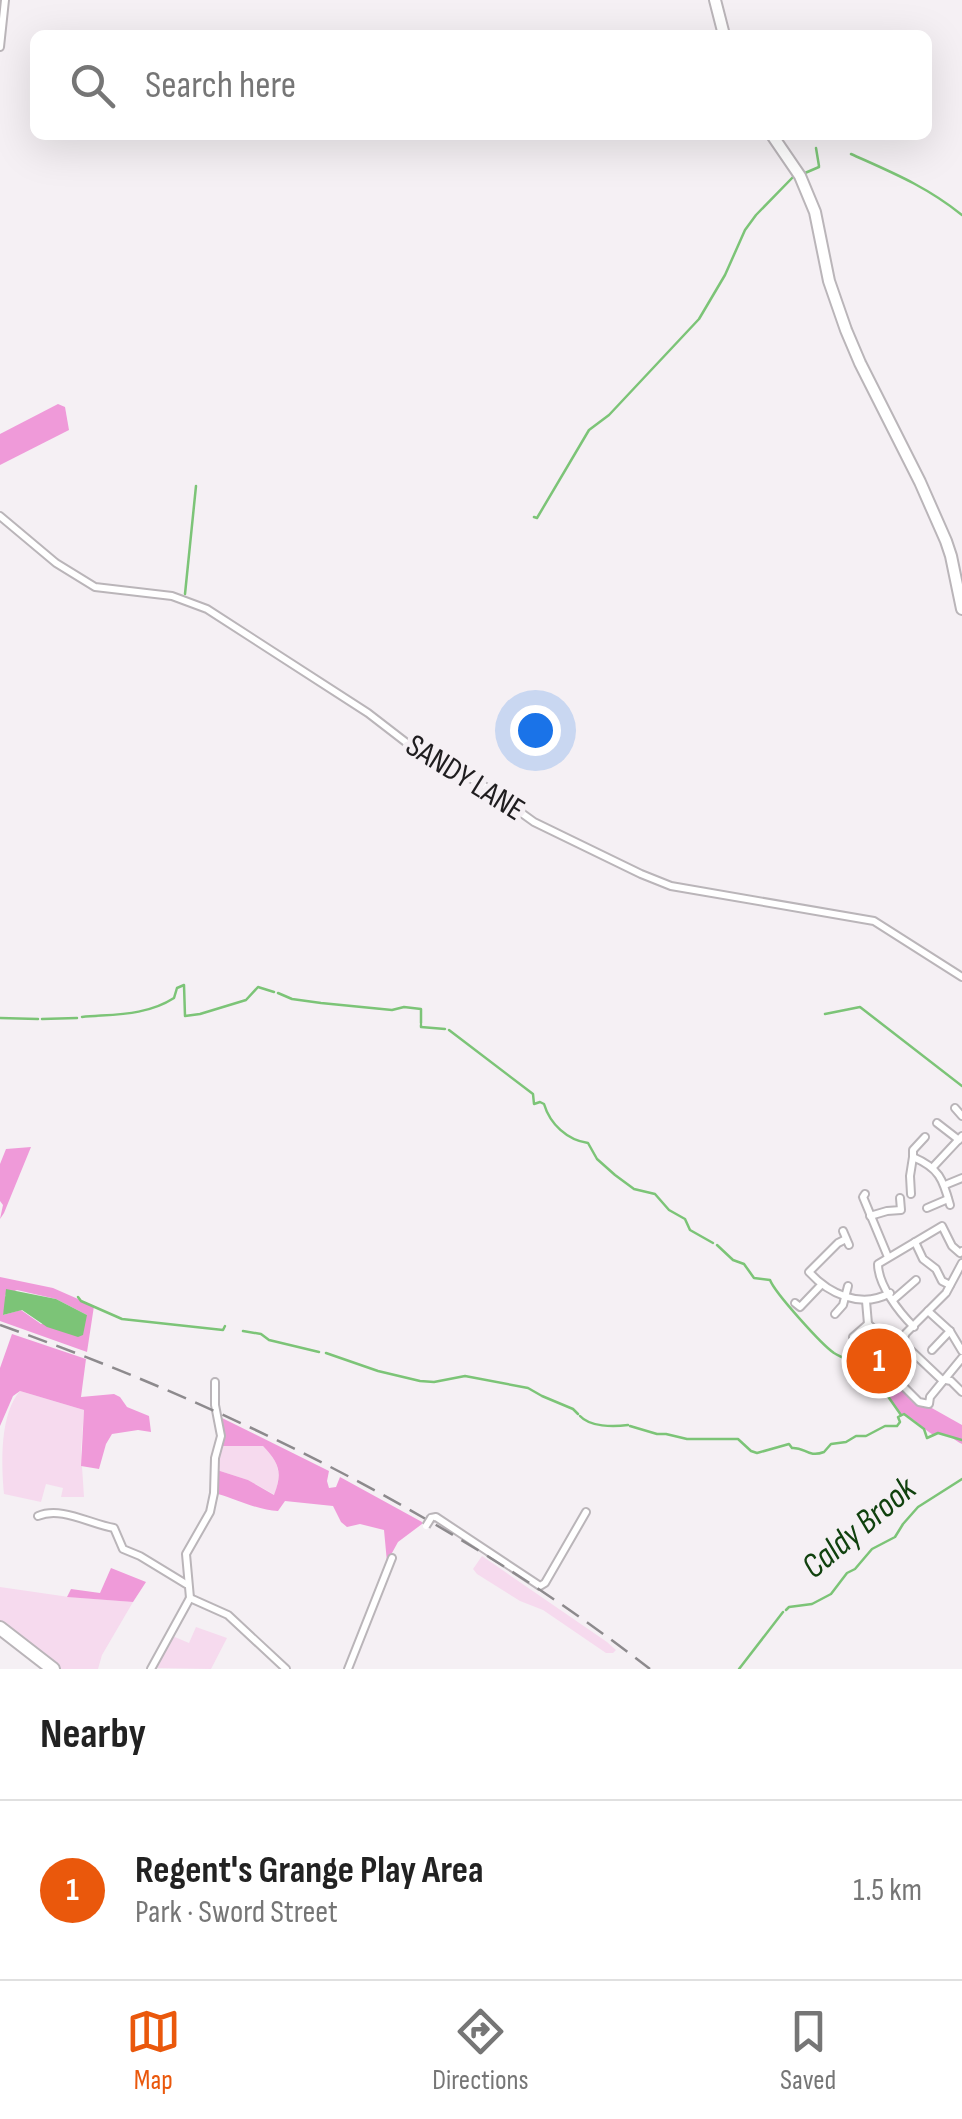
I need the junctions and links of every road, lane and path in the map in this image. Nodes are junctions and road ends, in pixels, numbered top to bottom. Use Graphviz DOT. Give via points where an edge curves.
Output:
graph roads {
  1 [pos="5,0"];
  2 [pos="715,0"];
  3 [pos="723,30"];
  4 [pos="0,46"];
  5 [pos="775,140"];
  6 [pos="0,516"];
  7 [pos="962,609"];
  8 [pos="962,977"];
  9 [pos="937,1123"];
  10 [pos="925,1137"];
  11 [pos="961,1138"];
  12 [pos="913,1157"];
  13 [pos="932,1167"];
  14 [pos="962,1178"];
  15 [pos="945,1185"];
  16 [pos="911,1194"];
  17 [pos="863,1197"];
  18 [pos="900,1198"];
  19 [pos="930,1208"];
  20 [pos="870,1216"];
  21 [pos="846,1239"];
  22 [pos="915,1242"];
  23 [pos="888,1256"];
  24 [pos="960,1256"];
  25 [pos="912,1281"];
  26 [pos="955,1281"];
  27 [pos="821,1285"];
  28 [pos="848,1286"];
  29 [pos="845,1296"];
  30 [pos="891,1296"];
  31 [pos="866,1301"];
  32 [pos="799,1307"];
  33 [pos="838,1309"];
  34 [pos="928,1311"];
  35 [pos="868,1324"];
  36 [pos="914,1326"];
  37 [pos="956,1334"];
  38 [pos="854,1335"];
  39 [pos="932,1350"];
  40 [pos="962,1354"];
  41 [pos="867,1364"];
  42 [pos="895,1378"];
  43 [pos="946,1380"];
  44 [pos="215,1382"];
  45 [pos="962,1392"];
  46 [pos="586,1512"];
  47 [pos="38,1516"];
  48 [pos="428,1522"];
  49 [pos="392,1558"];
  50 [pos="187,1585"];
  51 [pos="190,1598"];
  52 [pos="0,1628"];
  53 [pos="53,1669"];
  54 [pos="151,1669"];
  55 [pos="286,1669"];
  56 [pos="348,1669"];
  1 -- 4 [label="street"];
  2 -- 3 [label="main road"];
  5 -- 7 [label="main road" via="806,189 846,330 952,556"];
  6 -- 8 [label="street, SANDY LANE" via="95,586 172,596 206,609 426,758 480,783 534,822 641,874 671,886 874,922"];
  9 -- 11 [label="street"];
  10 -- 12 [label="street"];
  11 -- 13 [label="street"];
  12 -- 13 [label="street"];
  12 -- 16 [label="street"];
  13 -- 15 [label="street"];
  14 -- 15 [label="street"];
  15 -- 19 [label="street" via="949,1202"];
  17 -- 20 [label="street"];
  18 -- 20 [label="street" via="901,1212"];
  20 -- 23 [label="street"];
  21 -- 27 [label="street" via="807,1271"];
  22 -- 23 [label="street"];
  22 -- 24 [label="street" via="944,1224"];
  22 -- 26 [label="street" via="942,1281"];
  23 -- 30 [label="street" via="877,1268"];
  24 -- 26 [label="street"];
  25 -- 30 [label="street"];
  26 -- 34 [label="street"];
  27 -- 29 [label="street"];
  27 -- 32 [label="street"];
  28 -- 29 [label="street"];
  29 -- 31 [label="street"];
  29 -- 33 [label="street"];
  30 -- 31 [label="street"];
  30 -- 36 [label="street"];
  31 -- 35 [label="street"];
  34 -- 36 [label="street"];
  34 -- 37 [label="street"];
  35 -- 38 [label="street"];
  35 -- 41 [label="street" via="887,1344"];
  36 -- 43 [label="street" via="905,1345"];
  37 -- 39 [label="street"];
  37 -- 40 [label="street"];
  40 -- 43 [label="street"];
  42 -- 43 [label="street" via="918,1402 929,1404"];
  43 -- 45 [label="street"];
  44 -- 50 [label="street" via="221,1436 214,1493 186,1554"];
  46 -- 48 [label="street" via="540,1586 436,1517"];
  47 -- 50 [label="street" via="52,1511 114,1528 123,1549"];
  49 -- 56 [label="street"];
  50 -- 51 [label="street"];
  51 -- 54 [label="street"];
  51 -- 55 [label="street" via="228,1615"];
  52 -- 53 [label="highway"];
}
